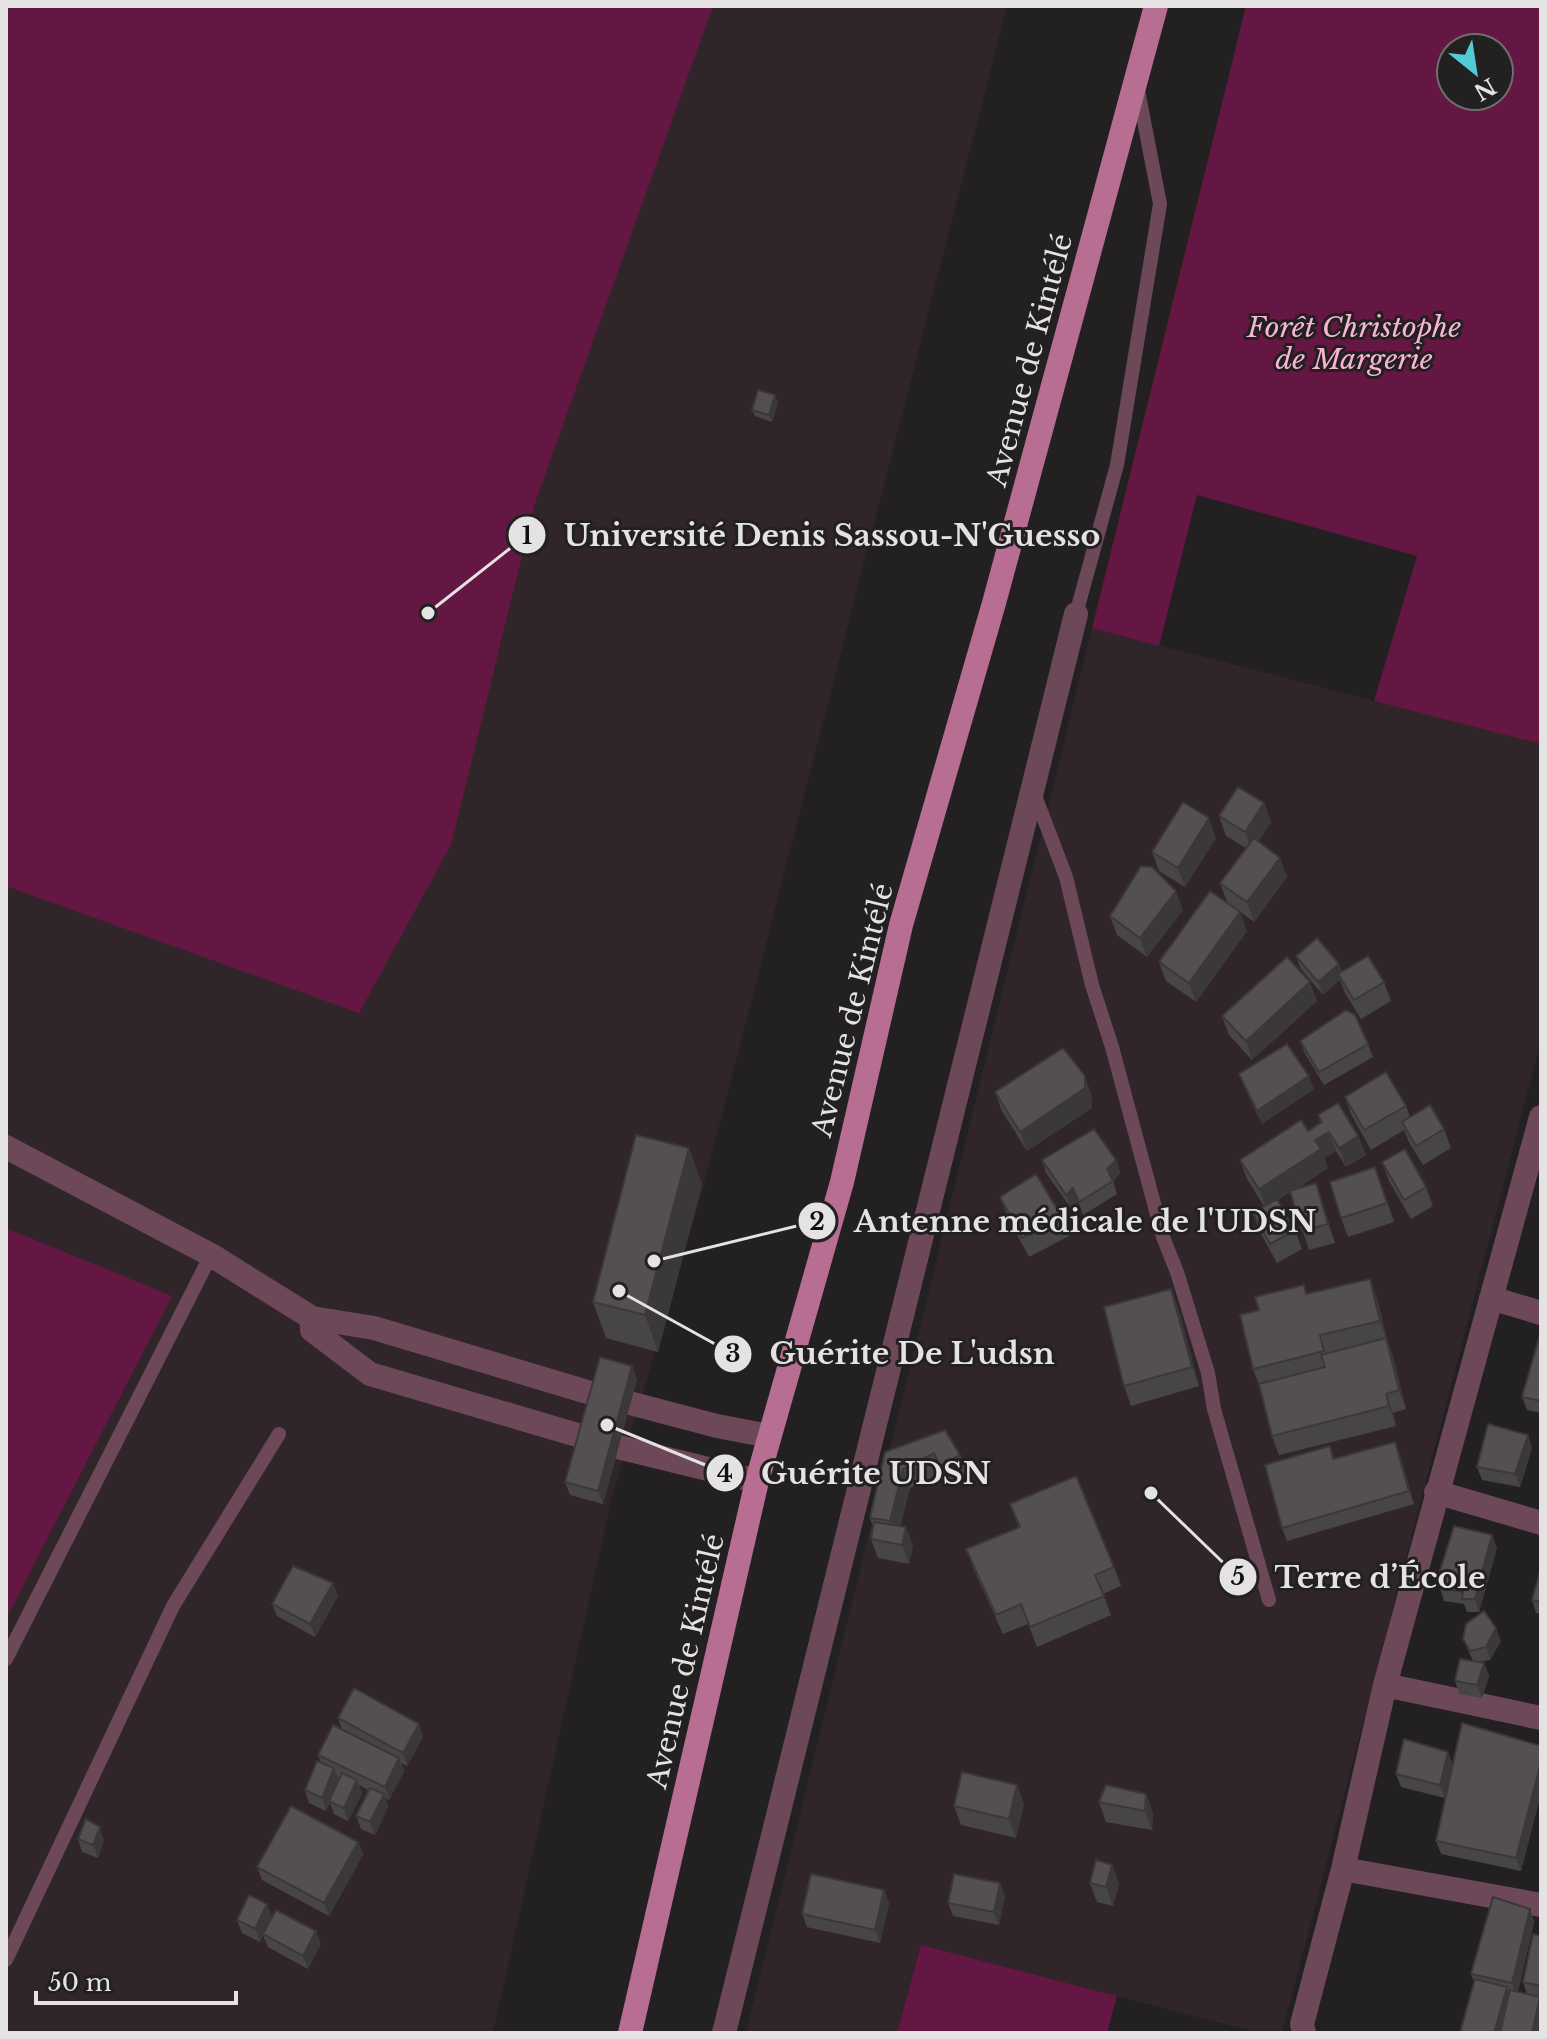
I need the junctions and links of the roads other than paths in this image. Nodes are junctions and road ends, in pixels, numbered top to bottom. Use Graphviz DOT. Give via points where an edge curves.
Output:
graph roads {
  1 [pos="1156,6"];
  2 [pos="1136,79"];
  3 [pos="1076,614"];
  4 [pos="1032,789"];
  5 [pos="1540,1123"];
  6 [pos="6,1147"];
  7 [pos="211,1255"];
  8 [pos="1491,1298"];
  9 [pos="1541,1313"];
  10 [pos="312,1318"];
  11 [pos="780,1398"];
  12 [pos="727,1428"];
  13 [pos="279,1434"];
  14 [pos="769,1436"];
  15 [pos="718,1471"];
  16 [pos="757,1481"];
  17 [pos="1436,1492"];
  18 [pos="749,1520"];
  19 [pos="1541,1523"];
  20 [pos="1269,1600"];
  21 [pos="6,1659"];
  22 [pos="1385,1685"];
  23 [pos="1541,1718"];
  24 [pos="1343,1869"];
  25 [pos="1541,1905"];
  26 [pos="6,1960"];
  27 [pos="630,2033"];
  28 [pos="724,2033"];
  29 [pos="1304,2033"];
  1 -- 2 [label="main road, Avenue de Kintélé"];
  2 -- 3 [label="lane" via="1160,204 1117,465"];
  2 -- 11 [label="main road, Avenue de Kintélé" via="901,925 842,1182"];
  3 -- 4 [label="street"];
  4 -- 20 [label="lane" via="1066,877 1092,985 1163,1237 1208,1373"];
  4 -- 28 [label="street"];
  5 -- 8 [label="street"];
  6 -- 7 [label="street"];
  7 -- 10 [label="street"];
  7 -- 21 [label="lane"];
  8 -- 9 [label="street"];
  8 -- 17 [label="street"];
  10 -- 12 [label="street" via="374,1328"];
  10 -- 15 [label="street" via="312,1330 370,1374"];
  11 -- 12 [label="street"];
  11 -- 14 [label="main road, Avenue de Kintélé"];
  12 -- 14 [label="street"];
  13 -- 26 [label="lane" via="173,1606"];
  14 -- 16 [label="main road, Avenue de Kintélé"];
  15 -- 16 [label="street"];
  15 -- 18 [label="street" via="736,1491"];
  16 -- 18 [label="main road, Avenue de Kintélé"];
  17 -- 19 [label="street"];
  17 -- 22 [label="street"];
  18 -- 27 [label="main road, Avenue de Kintélé"];
  22 -- 23 [label="street"];
  22 -- 24 [label="street"];
  24 -- 25 [label="street"];
  24 -- 29 [label="street" via="1302,2024"];
}
